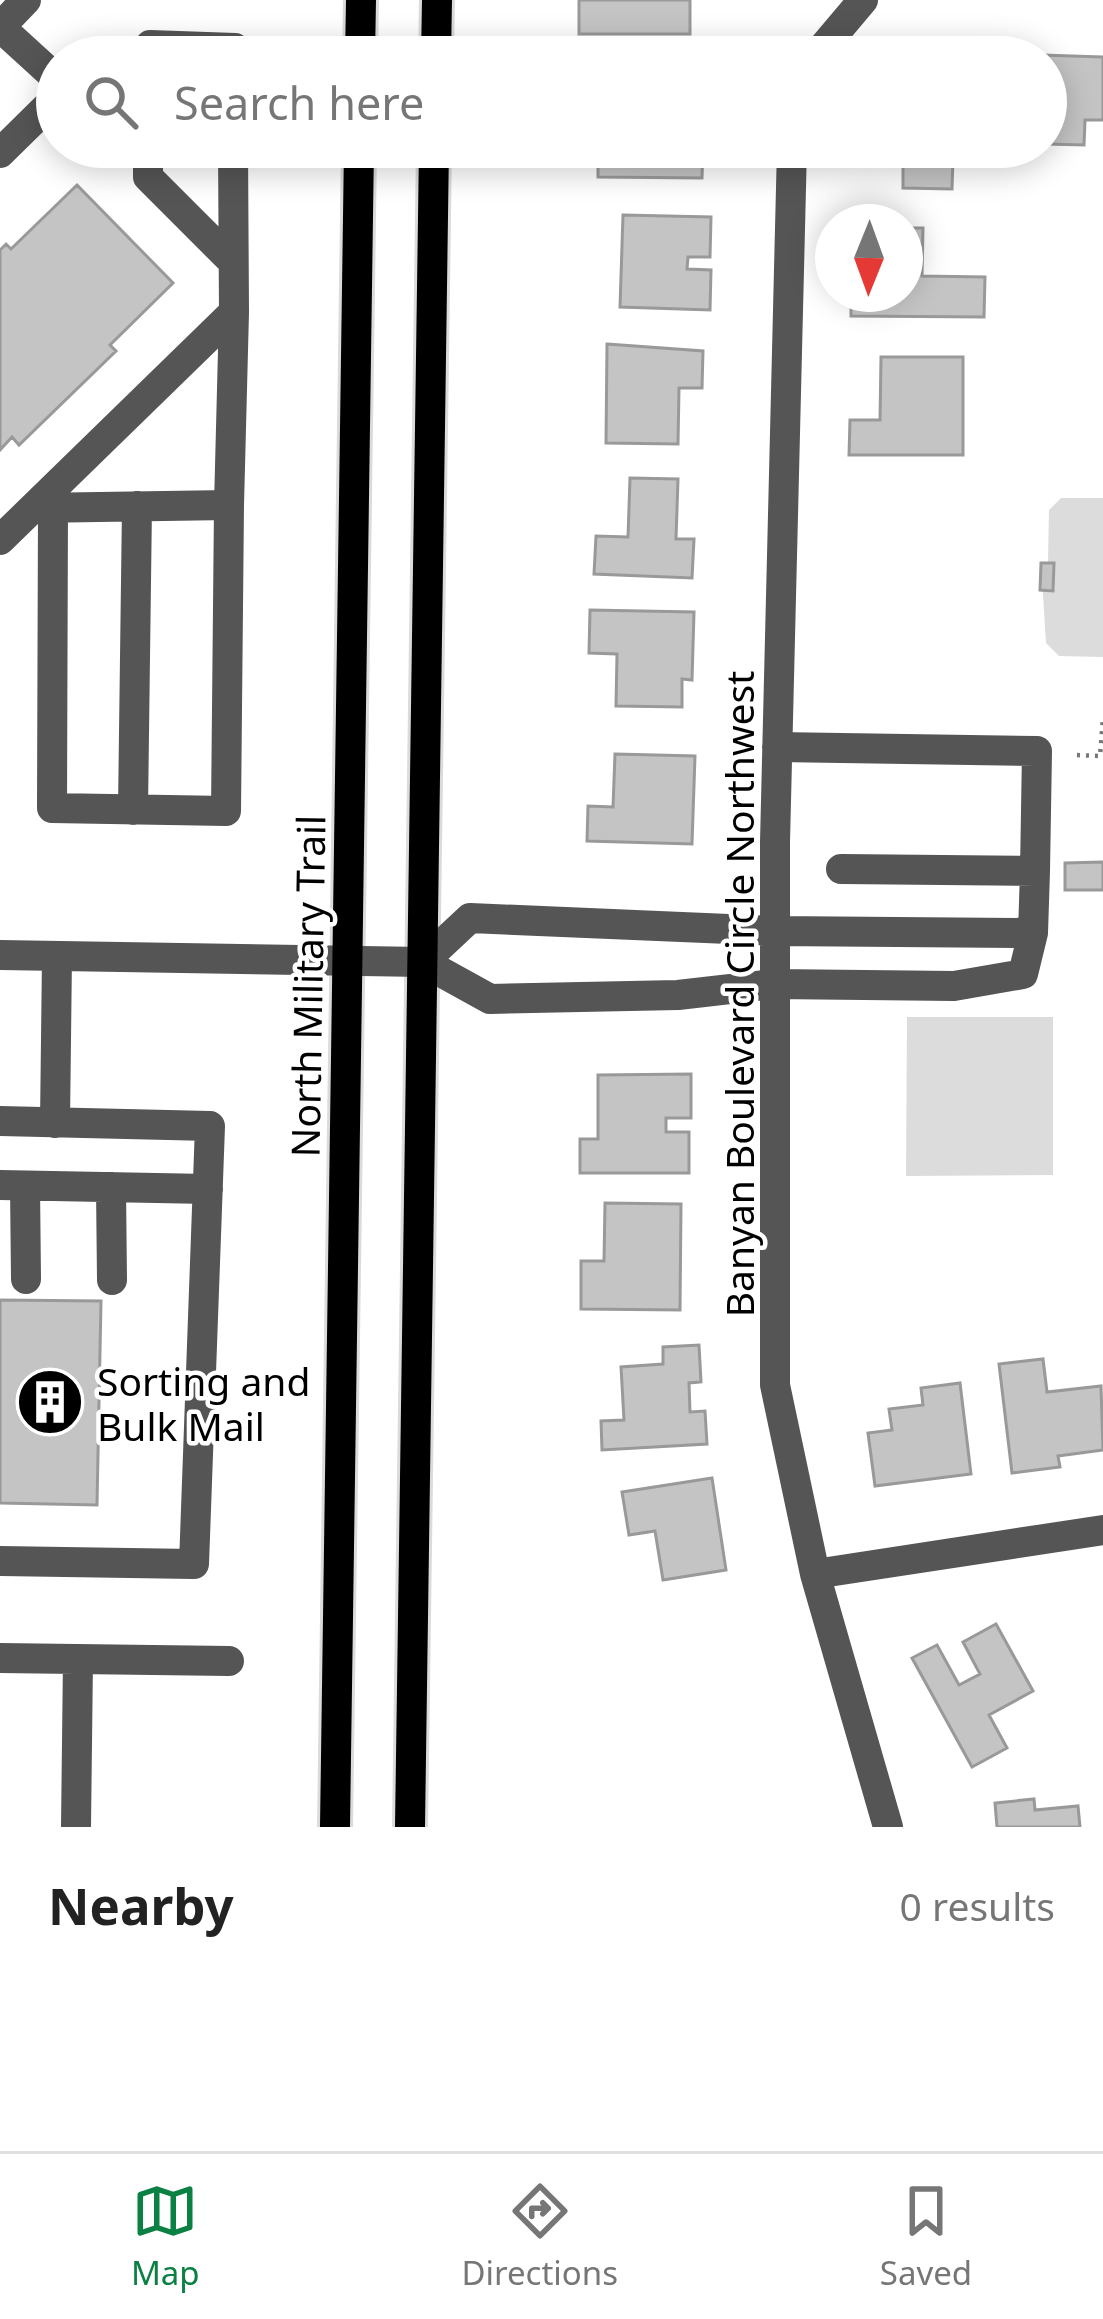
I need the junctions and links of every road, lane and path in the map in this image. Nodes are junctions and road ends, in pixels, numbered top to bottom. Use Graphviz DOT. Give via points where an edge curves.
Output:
graph roads {
  1 [pos="26,0"];
  2 [pos="361,0"];
  3 [pos="436,0"];
  4 [pos="863,0"];
  5 [pos="1,27"];
  6 [pos="361,36"];
  7 [pos="436,36"];
  8 [pos="833,36"];
  9 [pos="36,60"];
  10 [pos="36,118"];
  11 [pos="0,153"];
  12 [pos="153,168"];
  13 [pos="233,168"];
  14 [pos="359,168"];
  15 [pos="434,168"];
  16 [pos="791,168"];
  17 [pos="232,261"];
  18 [pos="234,313"];
  19 [pos="230,505"];
  20 [pos="137,506"];
  21 [pos="43,508"];
  22 [pos="0,540"];
  23 [pos="1103,718"];
  24 [pos="777,747"];
  25 [pos="1077,755"];
  26 [pos="133,810"];
  27 [pos="841,869"];
  28 [pos="1035,871"];
  29 [pos="775,931"];
  30 [pos="1033,933"];
  31 [pos="0,956"];
  32 [pos="57,956"];
  33 [pos="347,960"];
  34 [pos="423,962"];
  35 [pos="775,984"];
  36 [pos="0,1121"];
  37 [pos="55,1123"];
  38 [pos="13,1185"];
  39 [pos="112,1187"];
  40 [pos="208,1190"];
  41 [pos="26,1279"];
  42 [pos="112,1280"];
  43 [pos="1103,1530"];
  44 [pos="0,1561"];
  45 [pos="815,1574"];
  46 [pos="0,1658"];
  47 [pos="78,1659"];
  48 [pos="229,1661"];
  49 [pos="76,1827"];
  50 [pos="334,1827"];
  51 [pos="410,1827"];
  52 [pos="888,1827"];
  1 -- 5 [label="street"];
  2 -- 6 [label="main road"];
  3 -- 7 [label="main road"];
  4 -- 8 [label="street"];
  5 -- 9 [label="street"];
  10 -- 11 [label="street"];
  12 -- 17 [label="street"];
  13 -- 17 [label="street"];
  14 -- 33 [label="main road, North Military Trail"];
  15 -- 34 [label="main road"];
  16 -- 24 [label="street, Banyan Boulevard Circle Northwest"];
  17 -- 18 [label="street"];
  18 -- 19 [label="street"];
  18 -- 21 [label="street"];
  19 -- 20 [label="street"];
  19 -- 26 [label="street" via="226,812"];
  20 -- 21 [label="street"];
  20 -- 26 [label="street"];
  21 -- 22 [label="street"];
  21 -- 26 [label="street" via="52,808"];
  23 -- 25 [label="path" via="1100,756"];
  24 -- 28 [label="street" via="1037,751"];
  24 -- 29 [label="street, Banyan Boulevard Circle Northwest"];
  27 -- 28 [label="street"];
  28 -- 30 [label="street"];
  29 -- 30 [label="street"];
  29 -- 34 [label="street" via="470,918"];
  29 -- 35 [label="street, Banyan Boulevard Circle Northwest"];
  30 -- 35 [label="street" via="1023,974 954,986"];
  31 -- 32 [label="street"];
  32 -- 33 [label="street"];
  32 -- 37 [label="street"];
  33 -- 34 [label="street"];
  33 -- 50 [label="main road, North Military Trail"];
  34 -- 35 [label="street" via="490,999"];
  34 -- 51 [label="main road"];
  35 -- 45 [label="street, Banyan Boulevard Circle Northwest" via="775,1384"];
  36 -- 37 [label="street"];
  37 -- 40 [label="street" via="210,1126"];
  38 -- 39 [label="street"];
  38 -- 41 [label="street"];
  39 -- 40 [label="street"];
  39 -- 42 [label="street"];
  40 -- 44 [label="street" via="194,1564"];
  43 -- 45 [label="street"];
  45 -- 52 [label="street, Banyan Boulevard Circle Northwest"];
  46 -- 47 [label="street"];
  47 -- 48 [label="street"];
  47 -- 49 [label="street"];
}
